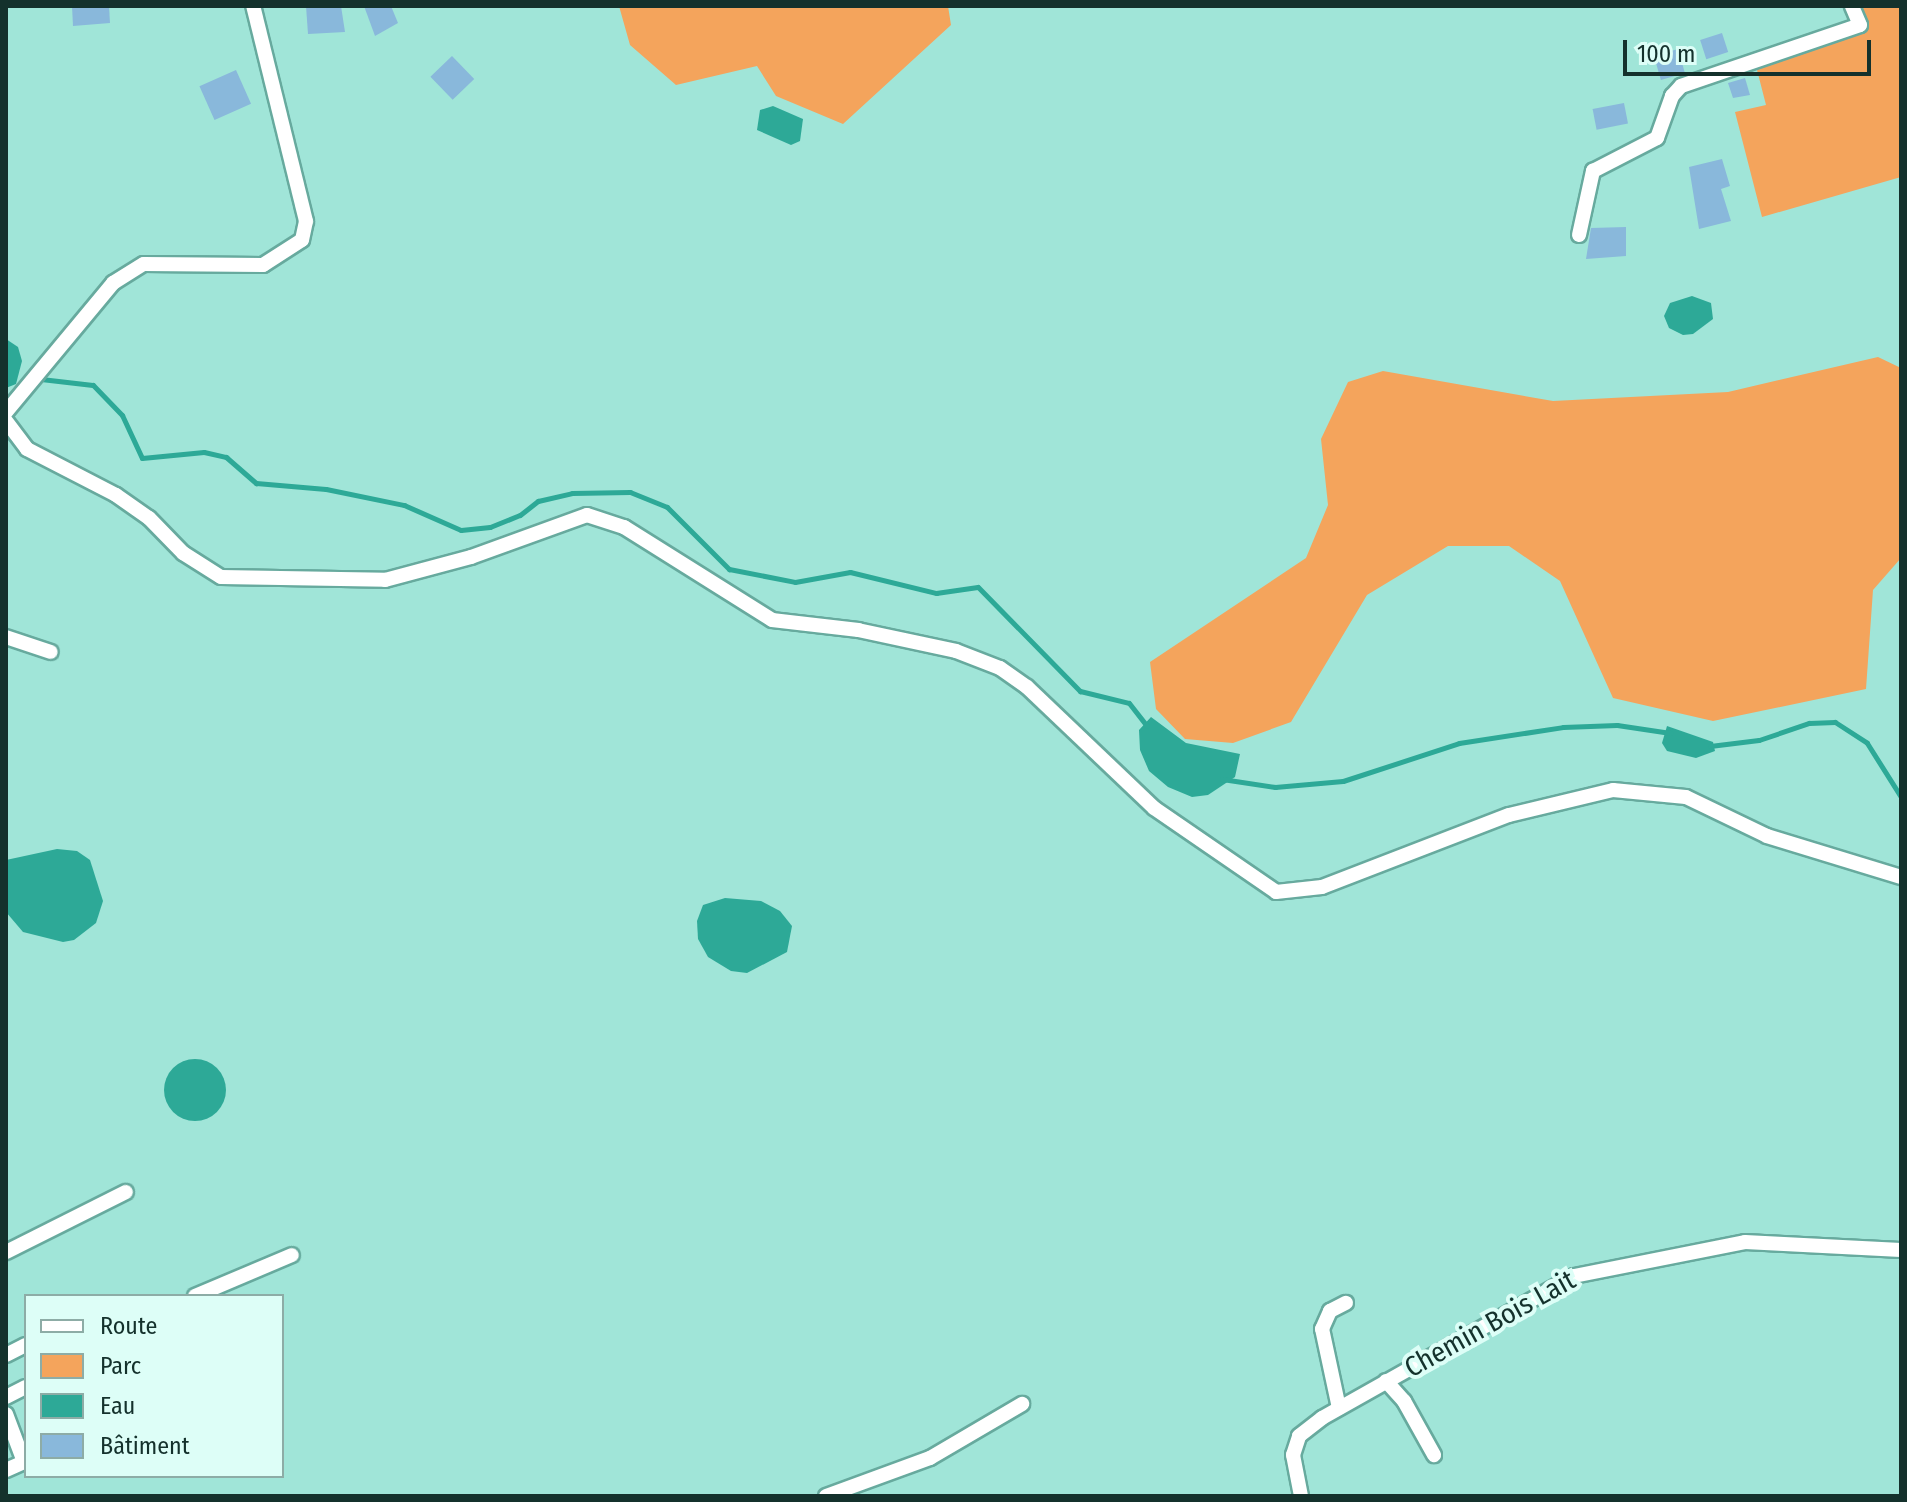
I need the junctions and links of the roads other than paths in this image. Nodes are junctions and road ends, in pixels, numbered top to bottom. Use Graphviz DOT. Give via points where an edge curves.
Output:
graph roads {
  1 [pos="253,6"];
  2 [pos="1852,6"];
  3 [pos="1579,235"];
  4 [pos="6,412"];
  5 [pos="6,421"];
  6 [pos="6,637"];
  7 [pos="51,652"];
  8 [pos="1901,877"];
  9 [pos="126,1192"];
  10 [pos="1901,1250"];
  11 [pos="6,1252"];
  12 [pos="292,1255"];
  13 [pos="200,1294"];
  14 [pos="1346,1303"];
  15 [pos="24,1346"];
  16 [pos="6,1355"];
  17 [pos="1386,1381"];
  18 [pos="24,1388"];
  19 [pos="6,1397"];
  20 [pos="1022,1404"];
  21 [pos="1339,1408"];
  22 [pos="6,1414"];
  23 [pos="1434,1455"];
  24 [pos="24,1459"];
  25 [pos="826,1496"];
  26 [pos="1301,1496"];
  1 -- 4 [label="street" via="306,221 302,240 263,265 144,264 113,283"];
  2 -- 3 [label="street" via="1860,25 1681,86 1666,109 1662,133 1593,171"];
  5 -- 8 [label="street" via="27,449 116,495 149,518 183,553 221,577 385,580 471,557 587,515 624,527 772,620 858,630 956,651 1000,668 1027,687 1154,808 1276,892 1322,887 1509,815 1613,790 1686,797 1767,836"];
  6 -- 7 [label="street"];
  9 -- 11 [label="street"];
  10 -- 17 [label="street, Chemin Bois Lait" via="1745,1242 1592,1270"];
  12 -- 13 [label="street"];
  14 -- 21 [label="street" via="1330,1311 1322,1329"];
  15 -- 16 [label="street"];
  17 -- 21 [label="street, Chemin Bois Lait"];
  17 -- 23 [label="street" via="1404,1401"];
  18 -- 19 [label="street"];
  20 -- 25 [label="street" via="930,1458"];
  21 -- 26 [label="street, Chemin Bois Lait" via="1299,1436 1293,1455"];
  22 -- 24 [label="street"];
}
